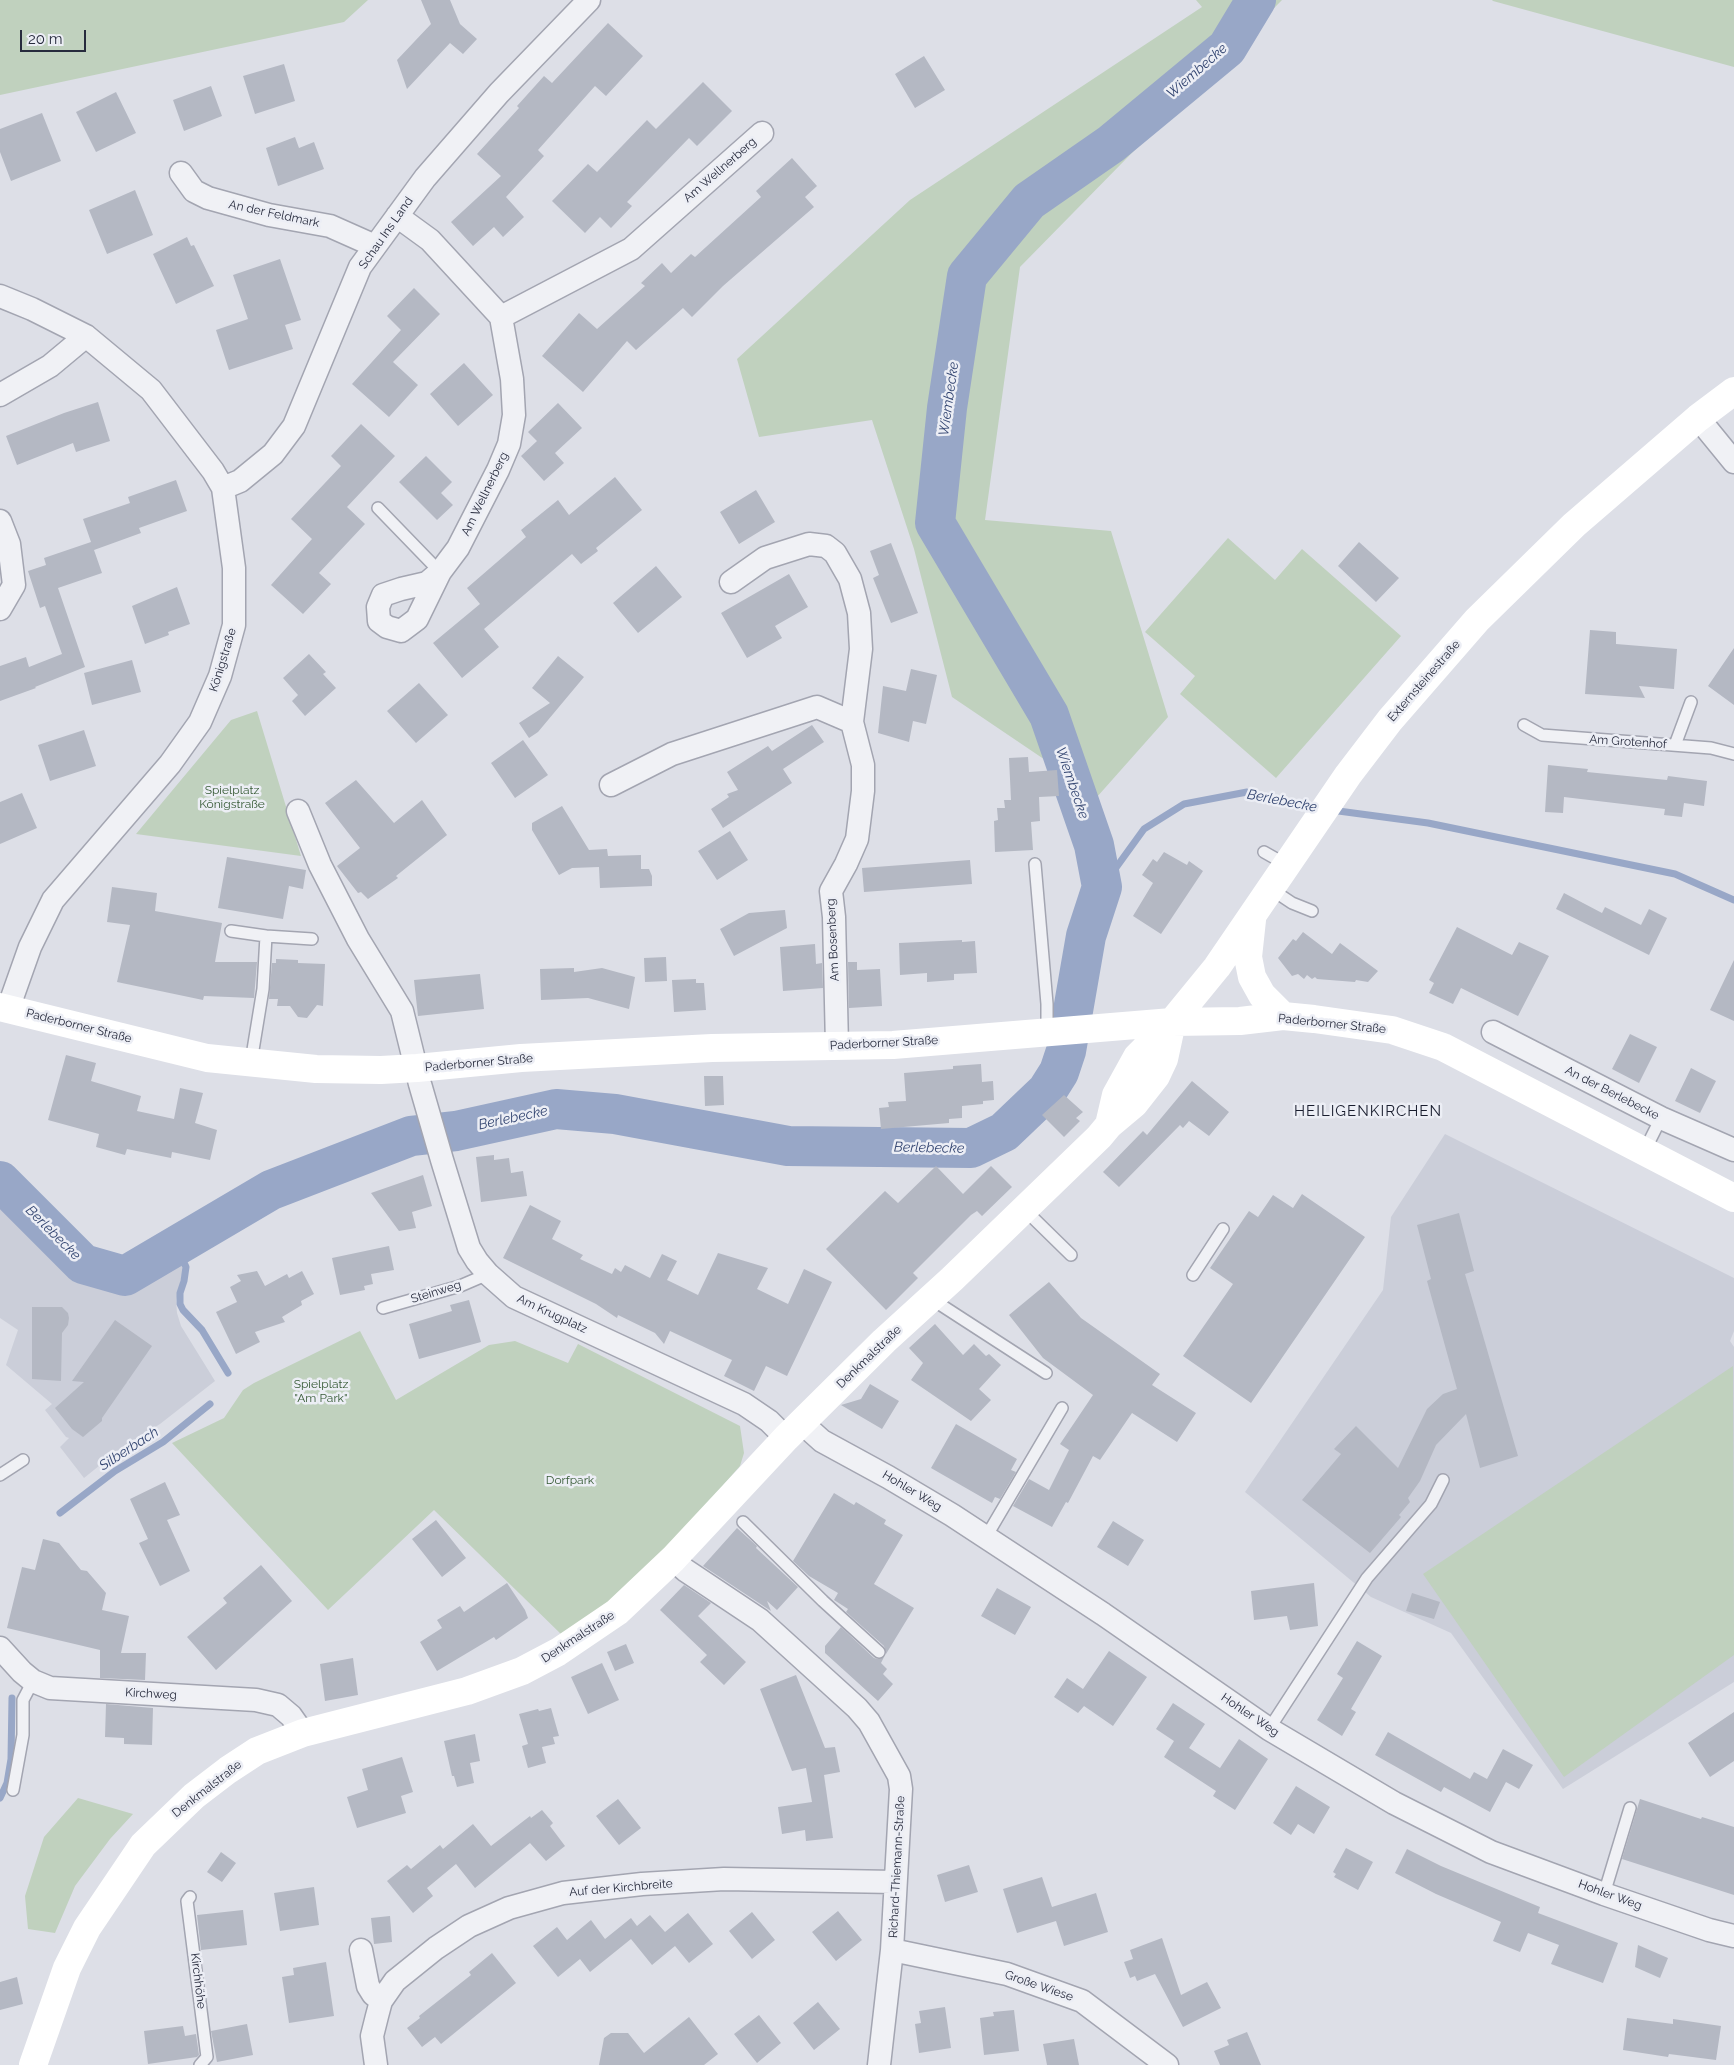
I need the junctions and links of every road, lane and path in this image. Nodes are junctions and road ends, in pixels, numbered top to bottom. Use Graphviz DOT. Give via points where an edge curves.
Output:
graph roads {
  1 [pos="589,0"];
  2 [pos="762,133"];
  3 [pos="181,173"];
  4 [pos="397,216"];
  5 [pos="375,246"];
  6 [pos="0,296"];
  7 [pos="501,317"];
  8 [pos="86,336"];
  9 [pos="1734,391"];
  10 [pos="0,395"];
  11 [pos="1698,418"];
  12 [pos="1734,462"];
  13 [pos="223,488"];
  14 [pos="378,508"];
  15 [pos="0,521"];
  16 [pos="440,572"];
  17 [pos="731,582"];
  18 [pos="0,609"];
  19 [pos="1691,702"];
  20 [pos="852,722"];
  21 [pos="1524,725"];
  22 [pos="1675,745"];
  23 [pos="1734,754"];
  24 [pos="611,785"];
  25 [pos="298,811"];
  26 [pos="1035,864"];
  27 [pos="1271,889"];
  28 [pos="1312,911"];
  29 [pos="1253,916"];
  30 [pos="231,931"];
  31 [pos="266,936"];
  32 [pos="312,939"];
  33 [pos="4,1008"];
  34 [pos="1283,1016"];
  35 [pos="1172,1022"];
  36 [pos="1047,1032"];
  37 [pos="1493,1032"];
  38 [pos="837,1046"];
  39 [pos="251,1062"];
  40 [pos="417,1068"];
  41 [pos="1661,1118"];
  42 [pos="1734,1150"];
  43 [pos="1644,1152"];
  44 [pos="1734,1198"];
  45 [pos="1024,1210"];
  46 [pos="1223,1229"];
  47 [pos="1071,1255"];
  48 [pos="488,1274"];
  49 [pos="1193,1275"];
  50 [pos="934,1294"];
  51 [pos="383,1308"];
  52 [pos="1046,1373"];
  53 [pos="1062,1408"];
  54 [pos="794,1430"];
  55 [pos="23,1460"];
  56 [pos="0,1475"];
  57 [pos="1443,1480"];
  58 [pos="743,1522"];
  59 [pos="986,1537"];
  60 [pos="673,1559"];
  61 [pos="0,1648"];
  62 [pos="879,1652"];
  63 [pos="42,1685"];
  64 [pos="1269,1729"];
  65 [pos="303,1733"];
  66 [pos="13,1790"];
  67 [pos="1630,1808"];
  68 [pos="896,1882"];
  69 [pos="1604,1894"];
  70 [pos="190,1897"];
  71 [pos="1734,1936"];
  72 [pos="361,1950"];
  73 [pos="892,1950"];
  74 [pos="381,2001"];
  75 [pos="33,2065"];
  76 [pos="200,2065"];
  77 [pos="376,2065"];
  78 [pos="879,2065"];
  79 [pos="1167,2065"];
  1 -- 4 [label="street, Schau Ins Land" via="499,93 425,178"];
  2 -- 7 [label="street, Am Wellnerberg" via="631,249"];
  3 -- 5 [label="street, An der Feldmark" via="194,191 208,198 269,215 330,226"];
  4 -- 5 [label="street, Schau Ins Land"];
  4 -- 7 [label="street" via="430,240"];
  5 -- 13 [label="street, Schau Ins Land" via="360,267 294,426 272,454 240,481"];
  6 -- 8 [label="street, Königstraße"];
  7 -- 16 [label="street, Am Wellnerberg" via="512,379 514,415 509,444 458,548"];
  8 -- 10 [label="street" via="50,366"];
  8 -- 13 [label="street, Königstraße" via="151,390"];
  9 -- 11 [label="main road, Externsteinestraße"];
  11 -- 12 [label="street"];
  11 -- 27 [label="main road, Externsteinestraße" via="1574,525 1477,620 1390,720 1312,828 1276,858"];
  13 -- 33 [label="street, Königstraße" via="234,556 234,625 220,676 200,722 170,764 53,900"];
  14 -- 16 [label="lane"];
  15 -- 18 [label="street" via="9,544 14,585"];
  16 -- 16 [label="street, Am Wellnerberg" via="417,619 408,627 394,630 379,621 378,607 383,595 427,583"];
  17 -- 20 [label="street, Am Bosenberg" via="764,558 809,544 826,546 835,553 850,580 859,613 861,649"];
  19 -- 22 [label="lane"];
  20 -- 24 [label="street" via="817,707 672,754"];
  20 -- 38 [label="street, Am Bosenberg" via="862,765 863,791 857,839 831,891"];
  21 -- 22 [label="lane, Am Grotenhof" via="1542,735"];
  22 -- 23 [label="lane, Am Grotenhof"];
  25 -- 40 [label="street" via="320,865 358,939 402,1012"];
  26 -- 36 [label="lane"];
  27 -- 28 [label="lane"];
  27 -- 29 [label="main road, Externsteinestraße"];
  29 -- 34 [label="main road" via="1248,958 1252,977 1262,995"];
  29 -- 35 [label="main road, Externsteinestraße"];
  30 -- 31 [label="lane"];
  31 -- 32 [label="lane"];
  31 -- 39 [label="lane" via="263,989"];
  33 -- 39 [label="main road, Paderborner Straße" via="207,1058"];
  34 -- 35 [label="main road, Paderborner Straße" via="1240,1021"];
  34 -- 43 [label="main road, Paderborner Straße" via="1392,1030 1443,1047"];
  35 -- 36 [label="main road, Paderborner Straße"];
  35 -- 45 [label="main road, Denkmalstraße" via="1164,1059 1156,1076 1134,1104"];
  36 -- 38 [label="main road, Paderborner Straße" via="893,1045"];
  37 -- 41 [label="street, An der Berlebecke"];
  38 -- 40 [label="main road, Paderborner Straße" via="712,1048 521,1058"];
  39 -- 40 [label="main road, Paderborner Straße" via="316,1069"];
  40 -- 48 [label="street, Am Krugplatz" via="469,1248"];
  41 -- 42 [label="street, An der Berlebecke"];
  41 -- 43 [label="lane"];
  43 -- 44 [label="main road, Paderborner Straße"];
  45 -- 47 [label="lane"];
  45 -- 50 [label="main road, Denkmalstraße"];
  46 -- 49 [label="lane"];
  48 -- 51 [label="lane, Steinweg" via="460,1286"];
  48 -- 54 [label="street, Am Krugplatz" via="514,1297 744,1404 769,1421"];
  50 -- 52 [label="lane" via="941,1304"];
  50 -- 54 [label="main road, Denkmalstraße"];
  53 -- 59 [label="lane"];
  54 -- 59 [label="street, Hohler Weg" via="822,1441 888,1477"];
  54 -- 60 [label="main road, Denkmalstraße"];
  55 -- 56 [label="lane"];
  57 -- 64 [label="lane" via="1431,1504 1367,1578"];
  58 -- 62 [label="lane"];
  59 -- 64 [label="street, Hohler Weg"];
  60 -- 65 [label="main road, Denkmalstraße" via="617,1612 558,1652 522,1671 467,1691"];
  60 -- 68 [label="street, Richard-Thiemann-Straße" via="766,1625 869,1722 899,1776"];
  61 -- 63 [label="street" via="22,1672"];
  63 -- 65 [label="street, Kirchweg" via="256,1700 278,1705"];
  63 -- 66 [label="lane" via="22,1700 23,1735"];
  64 -- 69 [label="street, Hohler Weg" via="1394,1803 1491,1852"];
  65 -- 75 [label="main road, Denkmalstraße" via="257,1752 228,1770 194,1796 143,1845 87,1928 67,1968"];
  67 -- 69 [label="lane"];
  68 -- 73 [label="street, Richard-Thiemann-Straße"];
  68 -- 74 [label="street, Auf der Kirchbreite" via="724,1880 642,1884 563,1893 509,1908 470,1926 410,1968 395,1981"];
  69 -- 71 [label="street, Hohler Weg"];
  70 -- 76 [label="lane, Kirchhöhe" via="206,2057"];
  72 -- 74 [label="street" via="368,1986"];
  73 -- 78 [label="street, Richard-Thiemann-Straße"];
  73 -- 79 [label="street, Große Wiese" via="1007,1974 1082,2000"];
  74 -- 77 [label="street, Auf der Kirchbreite" via="372,2036"];
}
